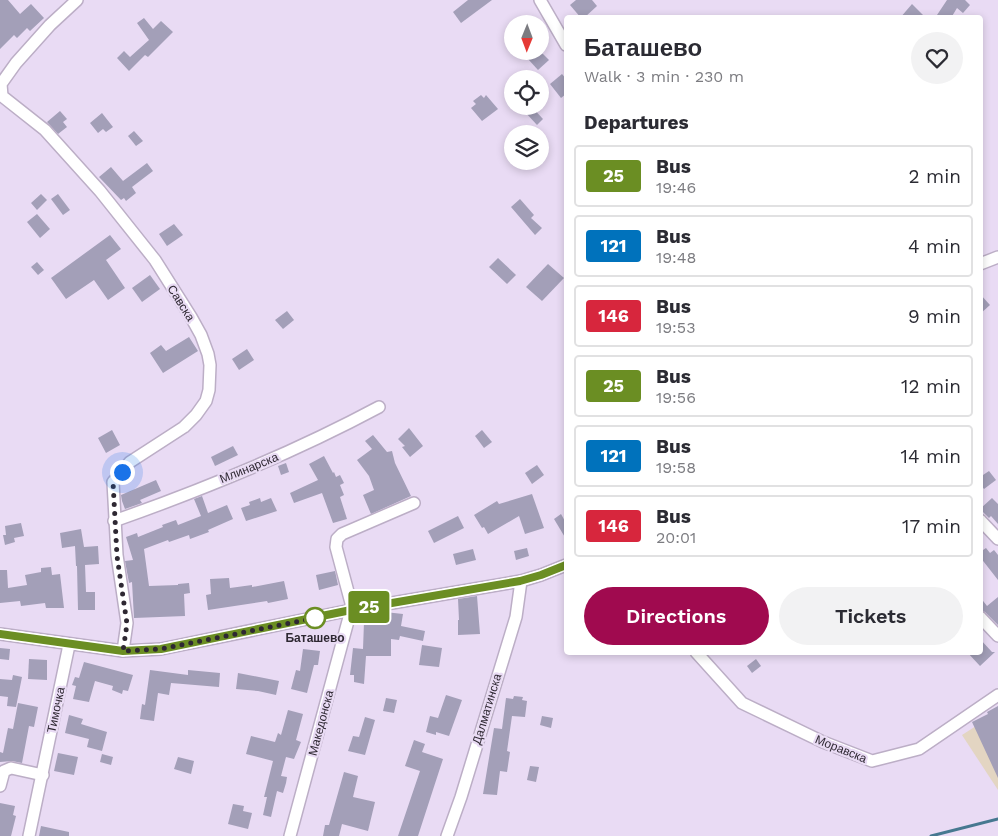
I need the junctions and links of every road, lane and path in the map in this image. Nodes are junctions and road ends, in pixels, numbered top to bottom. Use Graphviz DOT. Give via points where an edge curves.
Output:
graph roads {
  1 [pos="76,0"];
  2 [pos="540,0"];
  3 [pos="564,42"];
  4 [pos="998,257"];
  5 [pos="983,263"];
  6 [pos="379,407"];
  7 [pos="414,503"];
  8 [pos="114,521"];
  9 [pos="983,523"];
  10 [pos="998,539"];
  11 [pos="564,566"];
  12 [pos="520,581"];
  13 [pos="351,610"];
  14 [pos="983,620"];
  15 [pos="0,634"];
  16 [pos="998,636"];
  17 [pos="69,645"];
  18 [pos="123,651"];
  19 [pos="699,655"];
  20 [pos="998,696"];
  21 [pos="43,774"];
  22 [pos="0,786"];
  23 [pos="29,836"];
  24 [pos="290,836"];
  25 [pos="447,836"];
  1 -- 8 [label="street, Савска" via="16,63 1,84 2,96 45,130 65,151 155,260 201,335 210,365 206,401 196,415 184,427 130,462 113,482"];
  2 -- 3 [label="street"];
  4 -- 5 [label="street"];
  6 -- 8 [label="street, Млинарска" via="294,450"];
  7 -- 13 [label="street" via="337,539 336,547"];
  8 -- 18 [label="street, Савска" via="127,624"];
  9 -- 10 [label="street"];
  11 -- 12 [label="street"];
  12 -- 13 [label="street"];
  12 -- 25 [label="street, Далматинска" via="516,617"];
  13 -- 18 [label="street" via="161,649"];
  13 -- 24 [label="street, Македонска"];
  14 -- 16 [label="street"];
  15 -- 17 [label="street"];
  17 -- 18 [label="street"];
  17 -- 21 [label="street, Тимочка"];
  19 -- 20 [label="street, Моравска" via="742,703 823,742 872,761 919,749"];
  21 -- 22 [label="street" via="11,768 4,771"];
  21 -- 23 [label="street, Тимочка"];
}
